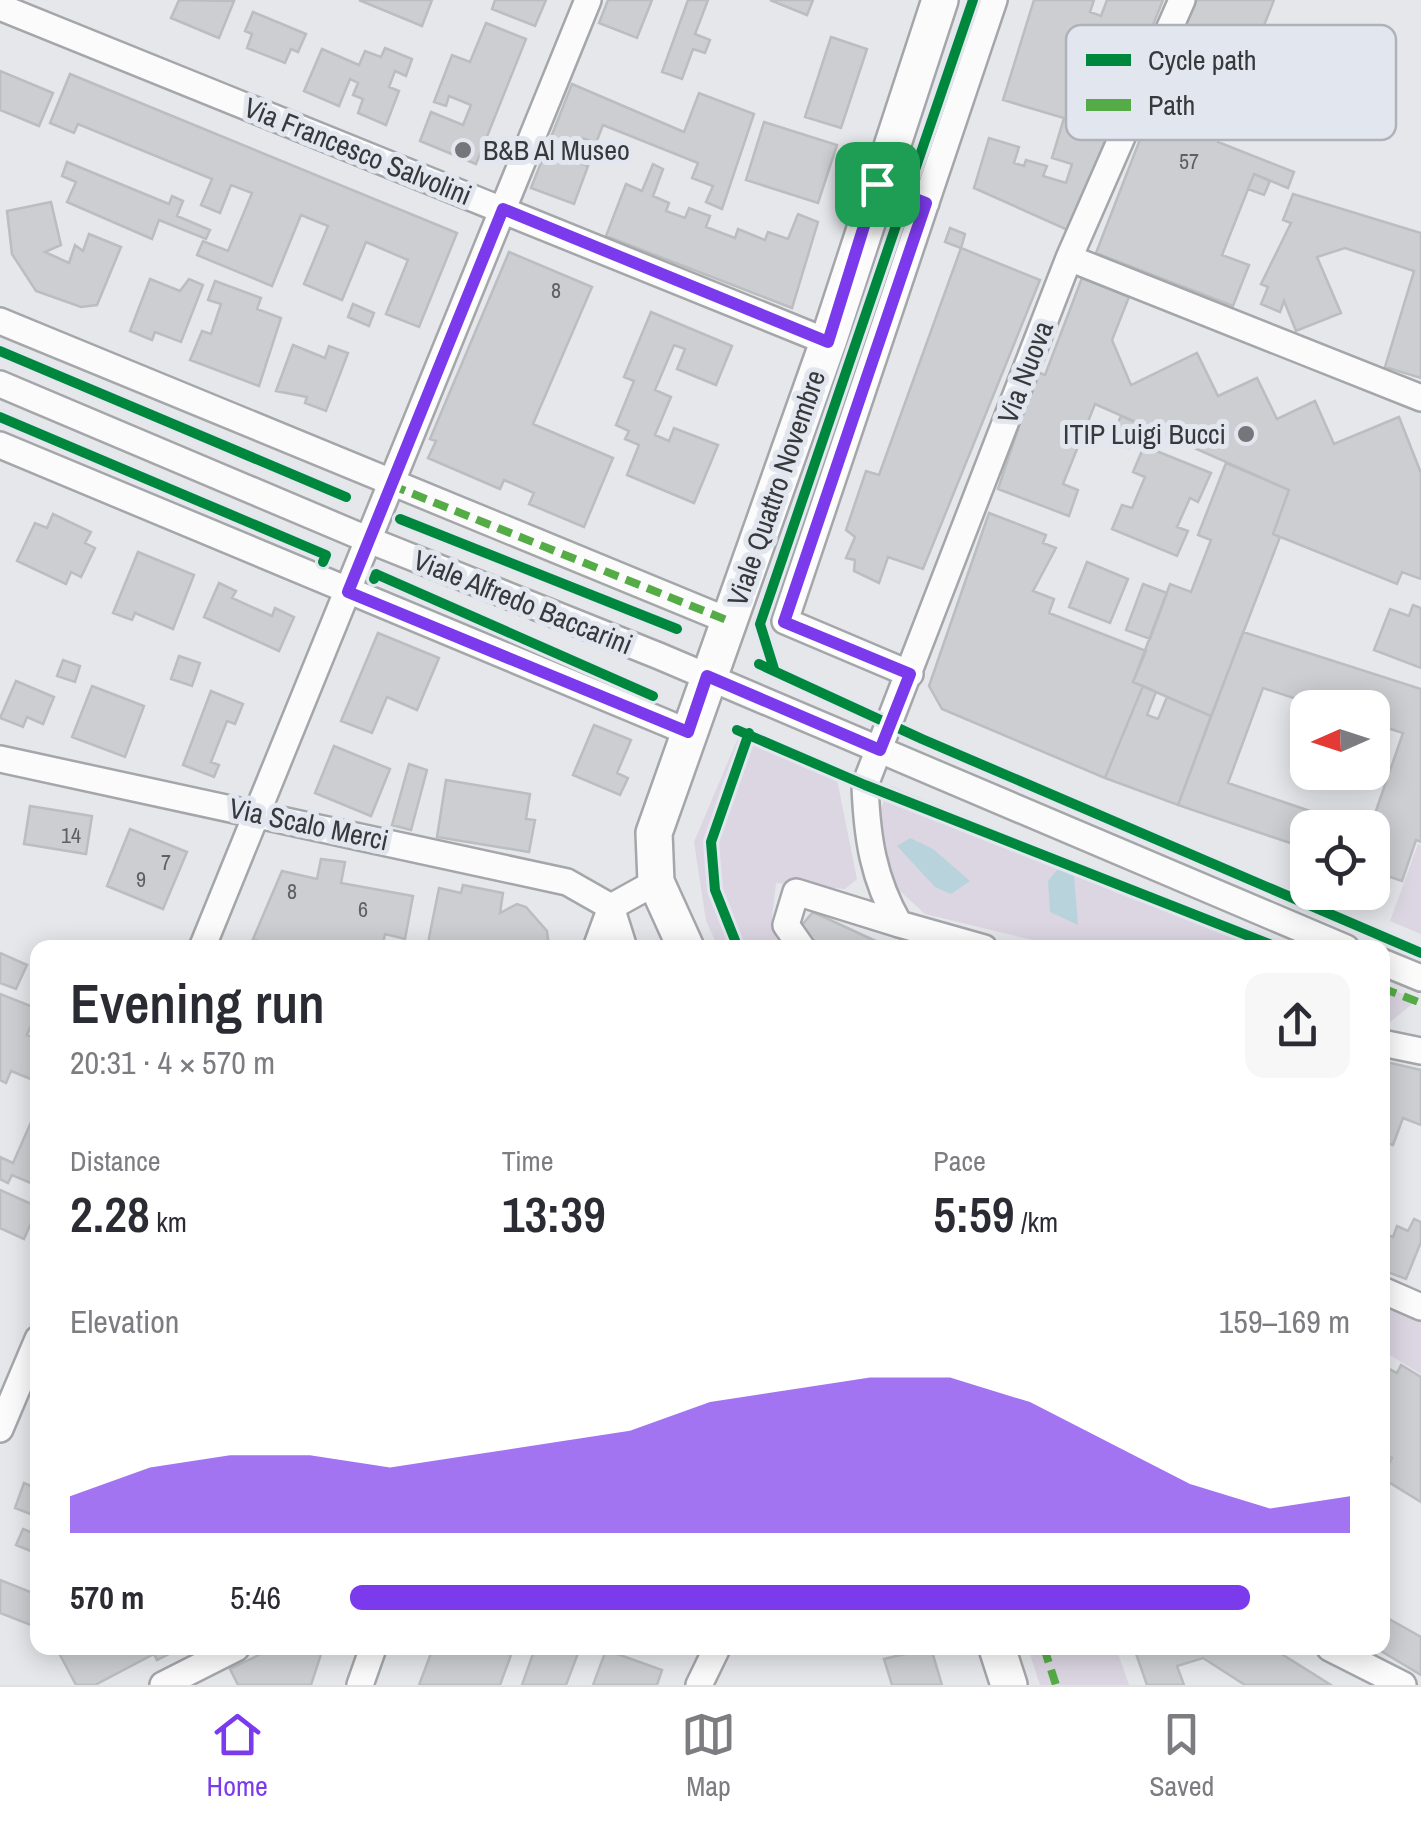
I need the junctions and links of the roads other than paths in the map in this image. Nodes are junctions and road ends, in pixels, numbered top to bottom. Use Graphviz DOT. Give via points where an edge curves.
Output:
graph roads {
  1 [pos="588,0"];
  2 [pos="940,0"];
  3 [pos="994,0"];
  4 [pos="1182,0"];
  5 [pos="0,7"];
  6 [pos="1171,25"];
  7 [pos="1121,140"];
  8 [pos="877,184"];
  9 [pos="926,203"];
  10 [pos="503,209"];
  11 [pos="1069,258"];
  12 [pos="0,321"];
  13 [pos="828,342"];
  14 [pos="0,384"];
  15 [pos="1421,398"];
  16 [pos="0,445"];
  17 [pos="391,485"];
  18 [pos="369,540"];
  19 [pos="348,592"];
  20 [pos="729,621"];
  21 [pos="910,674"];
  22 [pos="707,676"];
  23 [pos="688,732"];
  24 [pos="880,750"];
  25 [pos="0,759"];
  26 [pos="258,812"];
  27 [pos="656,882"];
  28 [pos="611,907"];
  29 [pos="899,924"];
  30 [pos="205,940"];
  31 [pos="599,940"];
  32 [pos="621,940"];
  33 [pos="682,940"];
  34 [pos="796,940"];
  35 [pos="956,940"];
  36 [pos="1327,940"];
  37 [pos="1390,965"];
  38 [pos="1421,978"];
  39 [pos="1390,1044"];
  40 [pos="1421,1051"];
  41 [pos="1390,1293"];
  42 [pos="1421,1307"];
  43 [pos="30,1358"];
  44 [pos="0,1428"];
  45 [pos="222,1655"];
  46 [pos="371,1655"];
  47 [pos="714,1655"];
  48 [pos="999,1655"];
  49 [pos="1344,1655"];
  50 [pos="163,1685"];
  51 [pos="360,1685"];
  52 [pos="700,1685"];
  53 [pos="1009,1685"];
  54 [pos="1403,1685"];
  1 -- 10 [label="street"];
  2 -- 8 [label="main road, Viale Quattro Novembre"];
  3 -- 9 [label="street, Viale Quattro Novembre"];
  4 -- 6 [label="street, Via Nuova"];
  5 -- 10 [label="street, Via Francesco Salvolini"];
  7 -- 11 [label="street, Via Nuova"];
  8 -- 9 [label="street"];
  8 -- 13 [label="main road, Viale Quattro Novembre"];
  9 -- 21 [label="street, Viale Quattro Novembre" via="784,622"];
  10 -- 13 [label="street, Via Francesco Salvolini"];
  10 -- 17 [label="street"];
  11 -- 15 [label="street"];
  11 -- 21 [label="street, Via Nuova"];
  12 -- 17 [label="street, Viale Alfredo Baccarini"];
  13 -- 20 [label="main road, Viale Quattro Novembre"];
  14 -- 18 [label="street, Viale Alfredo Baccarini"];
  16 -- 19 [label="street, Viale Alfredo Baccarini"];
  17 -- 18 [label="street"];
  17 -- 20 [label="street, Viale Alfredo Baccarini"];
  18 -- 19 [label="street"];
  18 -- 22 [label="street, Viale Alfredo Baccarini"];
  19 -- 23 [label="street, Viale Alfredo Baccarini"];
  19 -- 26 [label="street"];
  20 -- 22 [label="main road, Viale Quattro Novembre"];
  21 -- 24 [label="street, Via Nuova"];
  22 -- 23 [label="main road, Viale Quattro Novembre"];
  22 -- 24 [label="street, Viale Alfredo Baccarini"];
  23 -- 27 [label="main road, Viale Quattro Novembre" via="654,833"];
  24 -- 29 [label="street" via="864,785 867,843 878,888"];
  24 -- 36 [label="street, Viale Alfredo Baccarini"];
  25 -- 26 [label="street, Via Scalo Merci"];
  26 -- 28 [label="street, Via Scalo Merci" via="567,882"];
  26 -- 30 [label="street"];
  27 -- 28 [label="street"];
  27 -- 33 [label="main road"];
  28 -- 31 [label="street"];
  28 -- 32 [label="street"];
  29 -- 34 [label="street" via="796,892 786,925"];
  29 -- 35 [label="street"];
  37 -- 38 [label="street"];
  39 -- 40 [label="street"];
  41 -- 42 [label="street"];
  43 -- 44 [label="street"];
  45 -- 50 [label="street"];
  46 -- 51 [label="street"];
  47 -- 52 [label="street"];
  48 -- 53 [label="main road"];
  49 -- 54 [label="street"];
}
